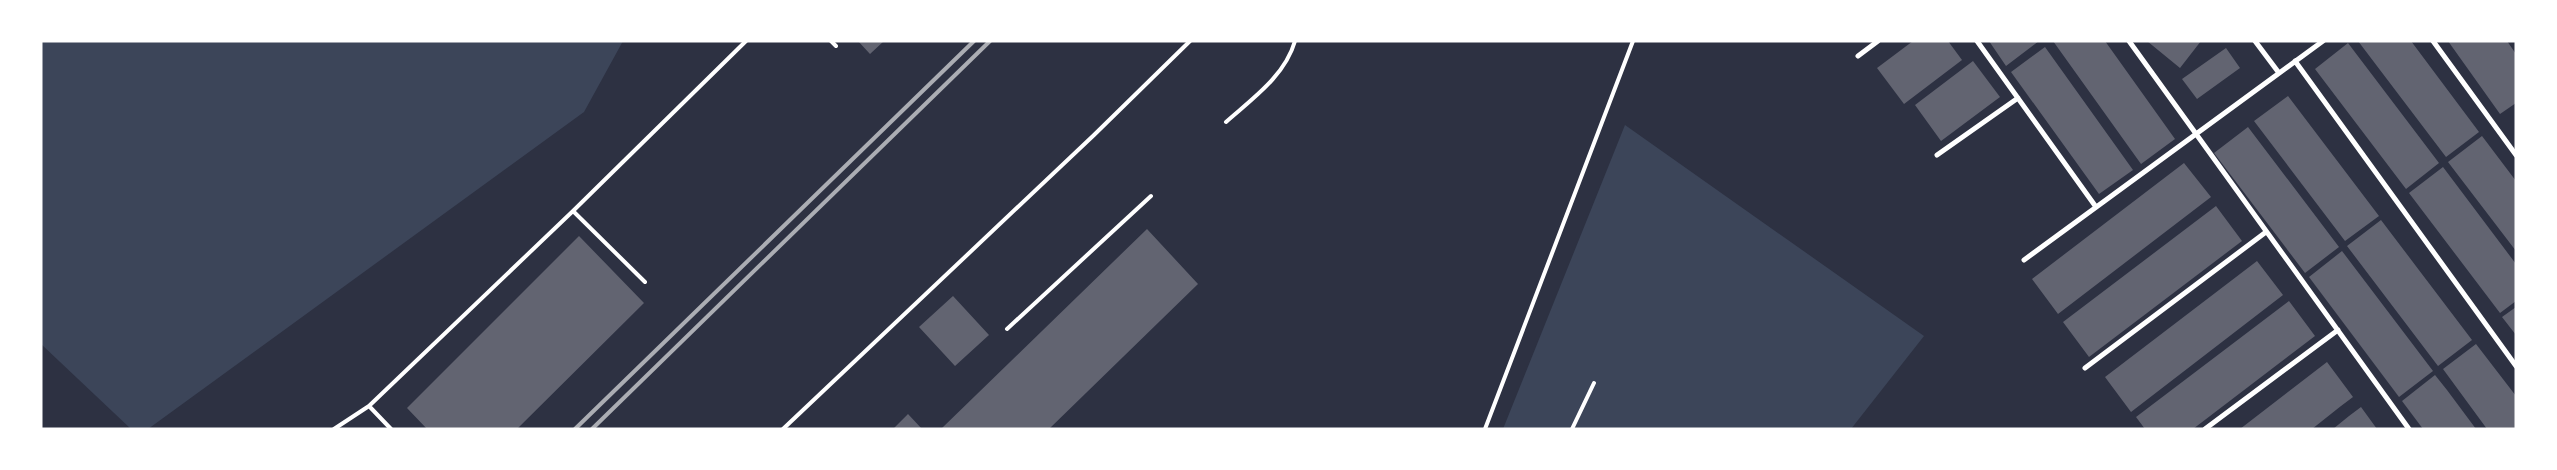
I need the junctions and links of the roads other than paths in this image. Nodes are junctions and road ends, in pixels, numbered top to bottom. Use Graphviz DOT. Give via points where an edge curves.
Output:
graph roads {
  1 [pos="746,41"];
  2 [pos="831,41"];
  3 [pos="1190,41"];
  4 [pos="1295,41"];
  5 [pos="1633,41"];
  6 [pos="1878,41"];
  7 [pos="1977,41"];
  8 [pos="2129,41"];
  9 [pos="2255,41"];
  10 [pos="2323,41"];
  11 [pos="2433,41"];
  12 [pos="836,46"];
  13 [pos="1858,56"];
  14 [pos="2295,61"];
  15 [pos="2279,73"];
  16 [pos="2018,98"];
  17 [pos="1226,122"];
  18 [pos="2197,134"];
  19 [pos="2516,155"];
  20 [pos="1937,156"];
  21 [pos="1151,196"];
  22 [pos="2096,207"];
  23 [pos="573,211"];
  24 [pos="2266,232"];
  25 [pos="2024,260"];
  26 [pos="645,282"];
  27 [pos="1007,329"];
  28 [pos="2338,330"];
  29 [pos="2516,366"];
  30 [pos="2085,368"];
  31 [pos="1594,383"];
  32 [pos="369,406"];
  33 [pos="334,429"];
  34 [pos="391,429"];
  35 [pos="783,429"];
  36 [pos="1484,429"];
  37 [pos="1572,429"];
  38 [pos="2205,429"];
  39 [pos="2409,429"];
  1 -- 23 [label="lane"];
  2 -- 12 [label="lane"];
  3 -- 35 [label="lane"];
  4 -- 17 [label="lane" via="1291,55 1265,88"];
  5 -- 36 [label="lane"];
  6 -- 13 [label="street"];
  7 -- 16 [label="street"];
  8 -- 18 [label="street"];
  9 -- 15 [label="street"];
  10 -- 14 [label="street"];
  11 -- 19 [label="street"];
  14 -- 15 [label="street"];
  14 -- 29 [label="street"];
  15 -- 18 [label="street"];
  16 -- 20 [label="street"];
  16 -- 22 [label="street"];
  18 -- 22 [label="street"];
  18 -- 24 [label="street"];
  21 -- 27 [label="lane"];
  22 -- 25 [label="street"];
  23 -- 26 [label="lane"];
  23 -- 32 [label="lane"];
  24 -- 28 [label="street"];
  24 -- 30 [label="street"];
  28 -- 38 [label="street"];
  28 -- 39 [label="street"];
  31 -- 37 [label="lane"];
  32 -- 33 [label="lane"];
  32 -- 34 [label="lane"];
}
